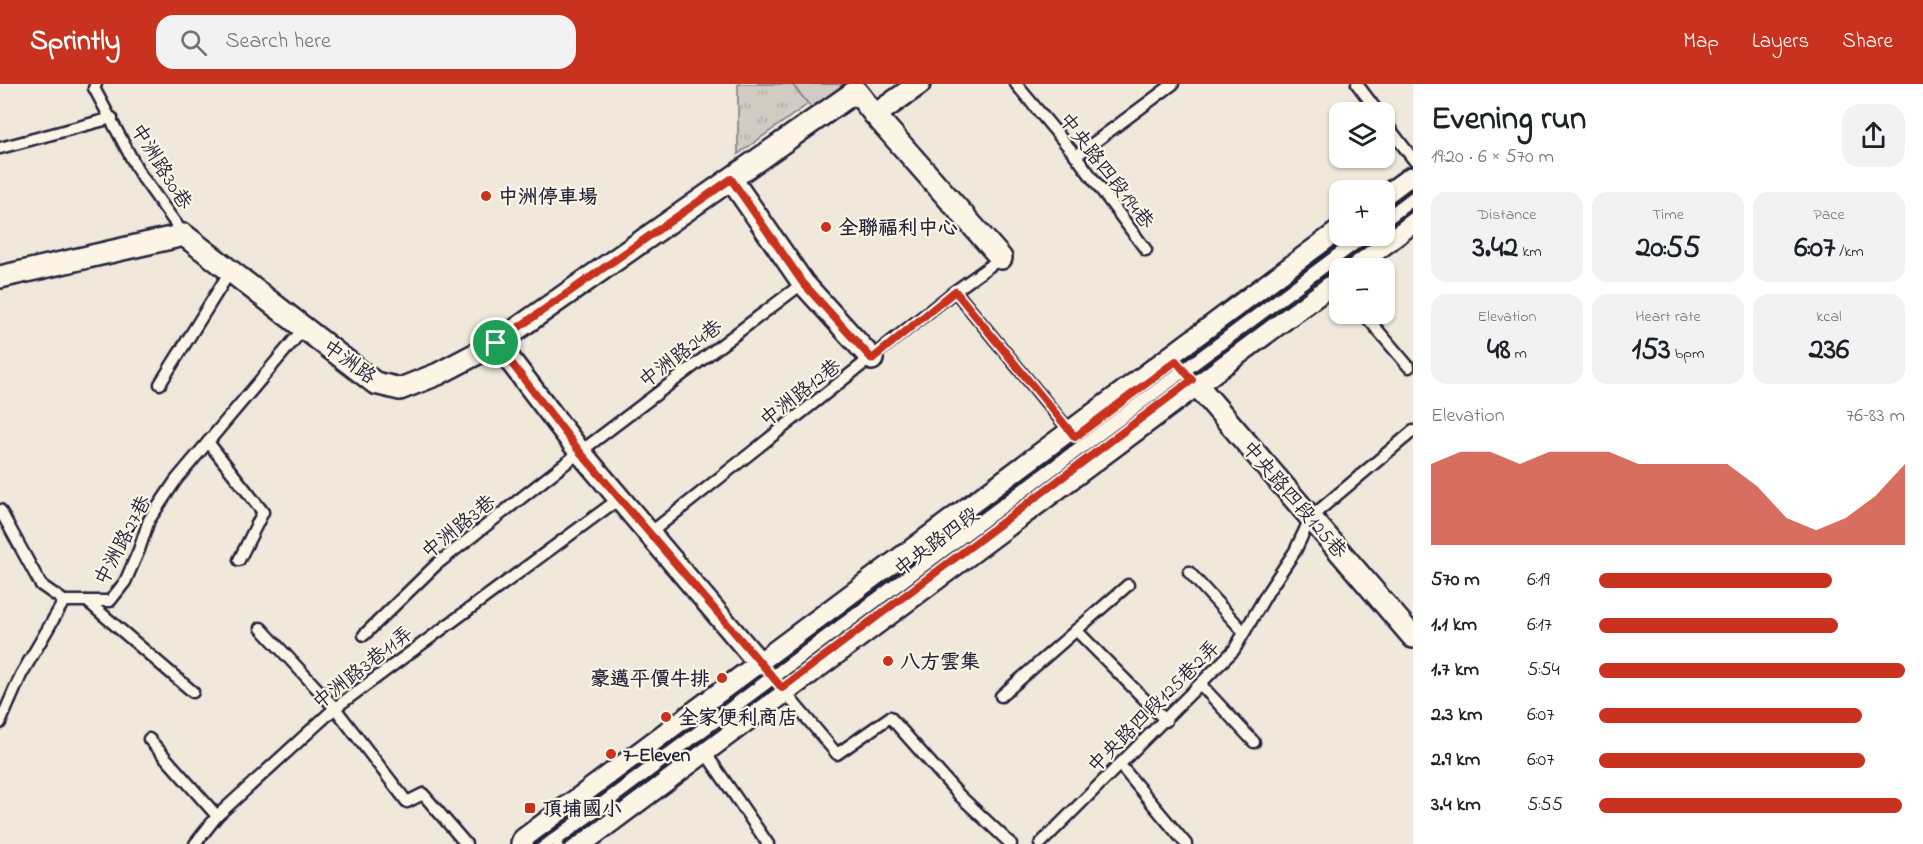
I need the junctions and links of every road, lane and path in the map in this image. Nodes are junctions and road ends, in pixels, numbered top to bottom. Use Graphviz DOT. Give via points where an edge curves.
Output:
graph roads {
  1 [pos="96,84"];
  2 [pos="919,84"];
  3 [pos="1016,84"];
  4 [pos="1173,84"];
  5 [pos="1357,84"];
  6 [pos="1370,102"];
  7 [pos="875,115"];
  8 [pos="112,118"];
  9 [pos="1395,135"];
  10 [pos="0,148"];
  11 [pos="1076,156"];
  12 [pos="1413,159"];
  13 [pos="731,179"];
  14 [pos="1413,184"];
  15 [pos="1395,197"];
  16 [pos="1413,214"];
  17 [pos="184,235"];
  18 [pos="1331,246"];
  19 [pos="1146,250"];
  20 [pos="1001,258"];
  21 [pos="1359,258"];
  22 [pos="231,270"];
  23 [pos="0,277"];
  24 [pos="1329,281"];
  25 [pos="803,283"];
  26 [pos="955,291"];
  27 [pos="1372,324"];
  28 [pos="305,327"];
  29 [pos="496,343"];
  30 [pos="872,359"];
  31 [pos="1409,367"];
  32 [pos="1184,370"];
  33 [pos="160,384"];
  34 [pos="1413,430"];
  35 [pos="208,442"];
  36 [pos="1082,446"];
  37 [pos="580,452"];
  38 [pos="620,498"];
  39 [pos="0,510"];
  40 [pos="1311,517"];
  41 [pos="650,533"];
  42 [pos="239,560"];
  43 [pos="1190,572"];
  44 [pos="1128,585"];
  45 [pos="64,601"];
  46 [pos="87,601"];
  47 [pos="261,628"];
  48 [pos="1076,630"];
  49 [pos="1244,632"];
  50 [pos="364,635"];
  51 [pos="1413,636"];
  52 [pos="773,679"];
  53 [pos="1201,685"];
  54 [pos="193,692"];
  55 [pos="1001,696"];
  56 [pos="335,708"];
  57 [pos="1166,721"];
  58 [pos="0,723"];
  59 [pos="149,739"];
  60 [pos="1254,742"];
  61 [pos="701,746"];
  62 [pos="1120,765"];
  63 [pos="218,816"];
  64 [pos="195,844"];
  65 [pos="466,844"];
  66 [pos="528,844"];
  67 [pos="570,844"];
  68 [pos="768,844"];
  69 [pos="1011,844"];
  70 [pos="1040,844"];
  71 [pos="1186,844"];
  1 -- 8 [label="lane, 中洲路30巷" via="94,88"];
  2 -- 7 [label="street"];
  3 -- 11 [label="lane, 中央路四段194巷"];
  4 -- 11 [label="lane"];
  5 -- 6 [label="lane"];
  7 -- 13 [label="street, 中洲路" via="856,91"];
  7 -- 20 [label="street"];
  8 -- 10 [label="lane"];
  8 -- 17 [label="lane, 中洲路30巷" via="140,174"];
  9 -- 12 [label="lane"];
  11 -- 19 [label="lane, 中央路四段194巷"];
  13 -- 25 [label="street"];
  13 -- 29 [label="street, 中洲路"];
  14 -- 15 [label="main road"];
  16 -- 21 [label="main road, 中央路四段"];
  17 -- 22 [label="street, 中洲路"];
  17 -- 23 [label="street"];
  18 -- 32 [label="main road, 中央路四段"];
  20 -- 26 [label="lane, 中洲路12巷"];
  22 -- 28 [label="street, 中洲路"];
  22 -- 33 [label="lane"];
  24 -- 32 [label="main road, 中央路四段"];
  25 -- 30 [label="street"];
  25 -- 37 [label="lane, 中洲路24巷"];
  26 -- 30 [label="lane, 中洲路12巷"];
  26 -- 36 [label="lane"];
  27 -- 31 [label="lane"];
  28 -- 29 [label="street, 中洲路" via="375,383 400,389"];
  28 -- 35 [label="lane, 中洲路27巷"];
  29 -- 37 [label="street"];
  30 -- 41 [label="lane, 中洲路12巷"];
  32 -- 36 [label="main road, 中央路四段"];
  32 -- 40 [label="street, 中央路四段125巷"];
  34 -- 40 [label="lane"];
  35 -- 42 [label="lane" via="263,512"];
  35 -- 46 [label="lane, 中洲路27巷" via="149,520 125,582 110,601"];
  36 -- 52 [label="main road, 中央路四段"];
  37 -- 38 [label="street"];
  37 -- 50 [label="lane, 中洲路3巷" via="437,564"];
  38 -- 41 [label="street"];
  38 -- 56 [label="lane, 中洲路3巷11弄"];
  39 -- 45 [label="lane" via="41,585"];
  40 -- 49 [label="lane, 中央路四段125巷2弄"];
  40 -- 51 [label="street, 中央路四段125巷"];
  41 -- 52 [label="street"];
  43 -- 49 [label="lane"];
  44 -- 48 [label="lane"];
  45 -- 46 [label="lane, 中洲路27巷"];
  45 -- 58 [label="lane" via="21,675"];
  46 -- 54 [label="lane"];
  47 -- 56 [label="lane"];
  48 -- 55 [label="lane"];
  48 -- 57 [label="lane"];
  49 -- 53 [label="lane, 中央路四段125巷2弄" via="1234,651"];
  52 -- 61 [label="main road, 中央路四段"];
  52 -- 66 [label="main road, 中央路四段"];
  52 -- 69 [label="lane" via="837,754 890,717 960,796"];
  53 -- 57 [label="lane, 中央路四段125巷2弄"];
  53 -- 60 [label="lane"];
  56 -- 63 [label="lane, 中洲路3巷11弄"];
  56 -- 65 [label="lane" via="407,802 423,794"];
  57 -- 62 [label="lane, 中央路四段125巷2弄"];
  59 -- 63 [label="lane"];
  61 -- 67 [label="main road, 中央路四段"];
  61 -- 68 [label="lane"];
  62 -- 70 [label="lane, 中央路四段125巷2弄"];
  62 -- 71 [label="lane"];
  63 -- 64 [label="lane, 中洲路3巷11弄"];
}
